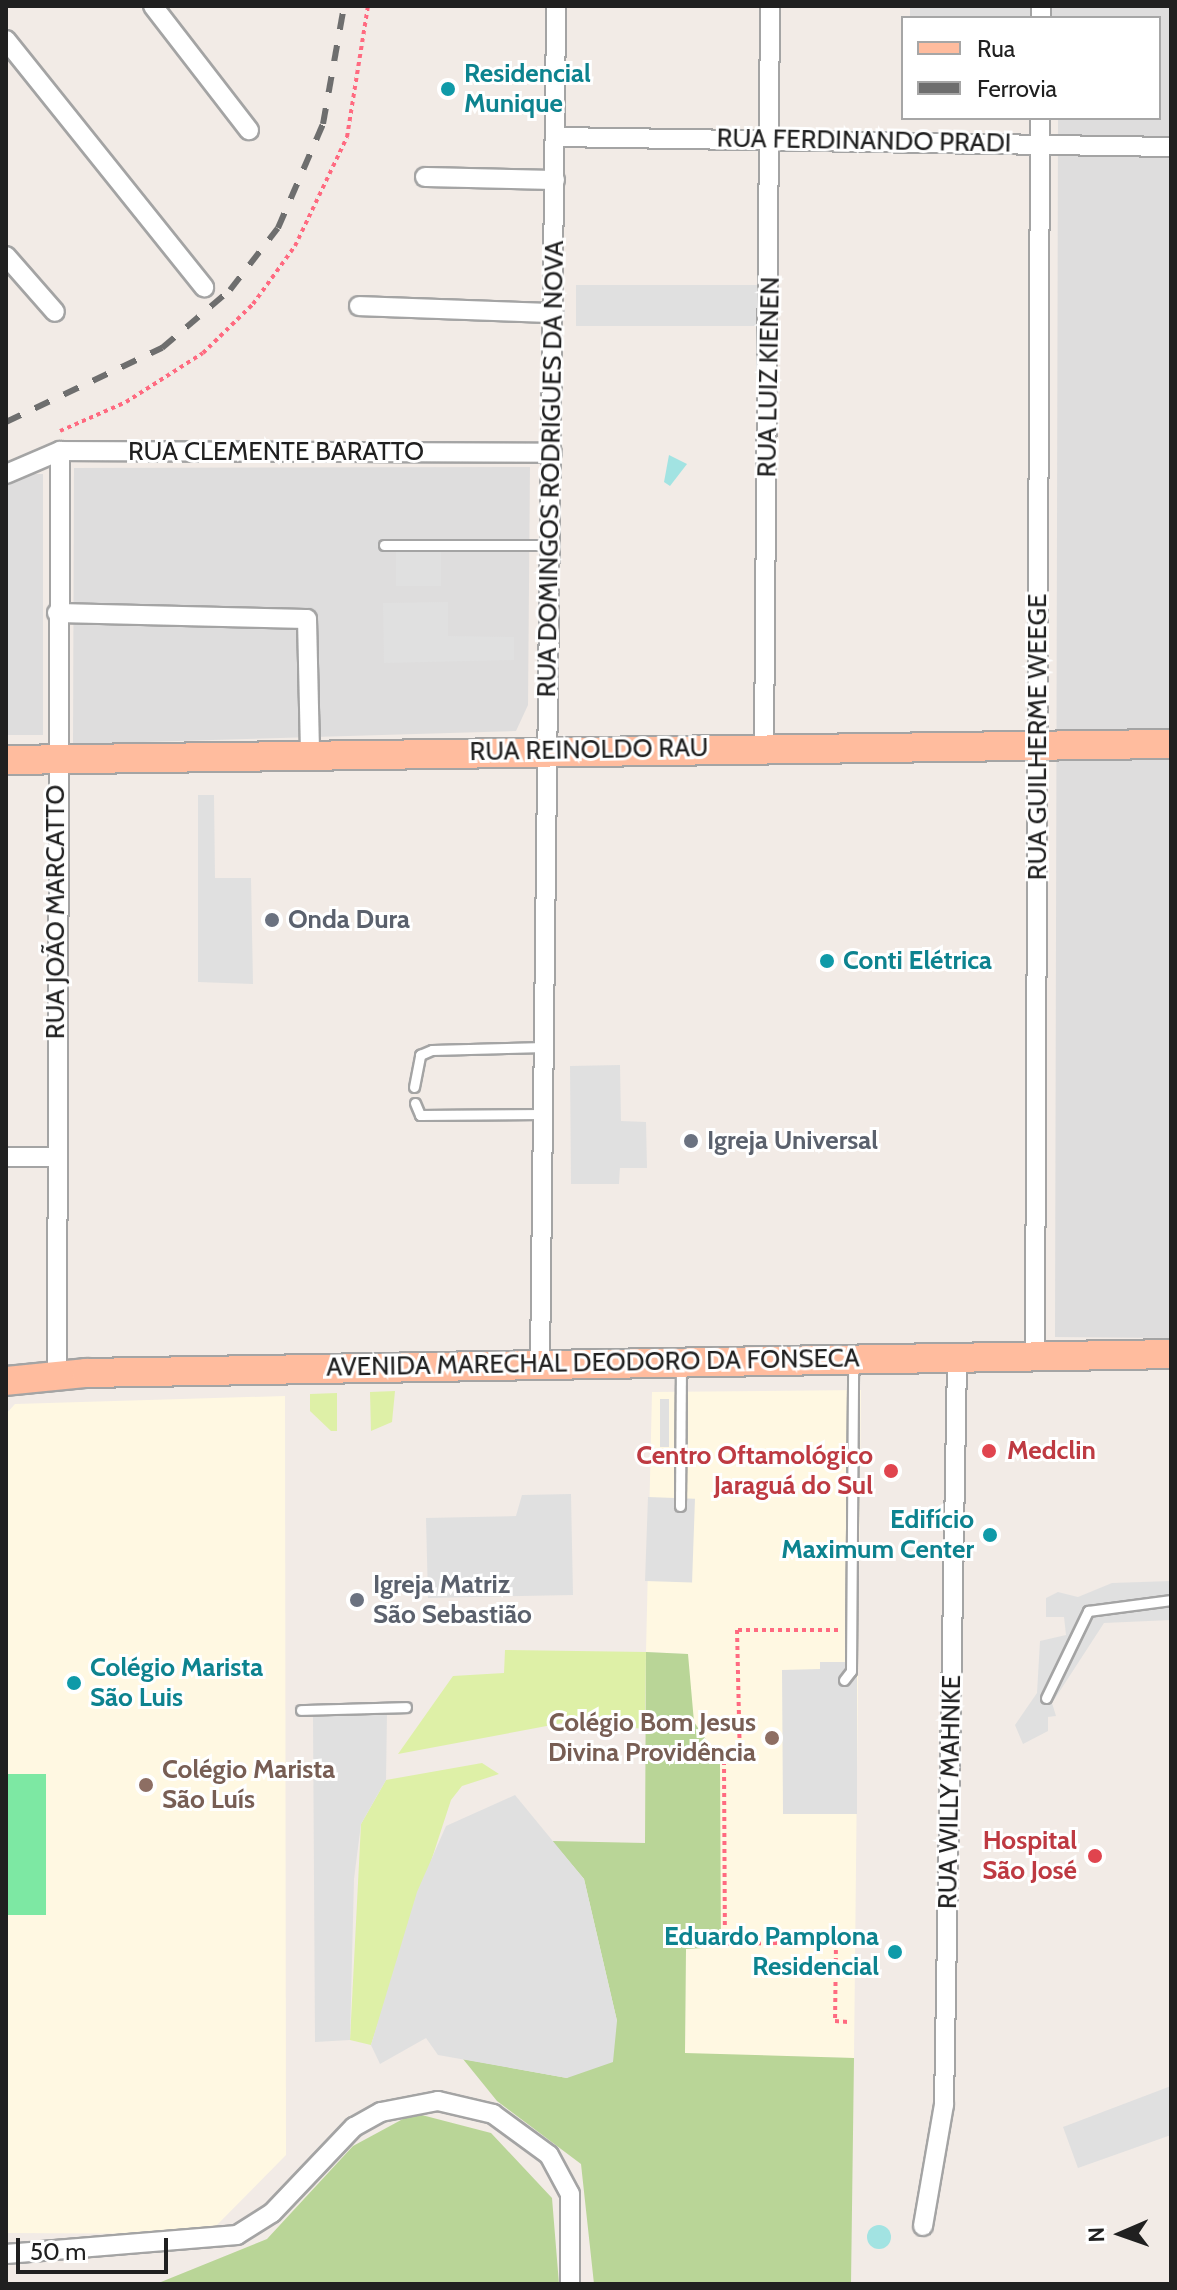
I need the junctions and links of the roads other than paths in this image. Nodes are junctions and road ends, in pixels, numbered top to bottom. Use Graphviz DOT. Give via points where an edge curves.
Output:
graph roads {
  1 [pos="153,6"];
  2 [pos="556,6"];
  3 [pos="770,6"];
  4 [pos="6,40"];
  5 [pos="1040,120"];
  6 [pos="249,130"];
  7 [pos="556,137"];
  8 [pos="770,139"];
  9 [pos="1040,144"];
  10 [pos="1171,147"];
  11 [pos="425,177"];
  12 [pos="555,180"];
  13 [pos="6,256"];
  14 [pos="204,287"];
  15 [pos="359,306"];
  16 [pos="55,312"];
  17 [pos="554,313"];
  18 [pos="60,451"];
  19 [pos="552,453"];
  20 [pos="6,474"];
  21 [pos="384,545"];
  22 [pos="550,545"];
  23 [pos="57,613"];
  24 [pos="1171,744"];
  25 [pos="1038,746"];
  26 [pos="764,749"];
  27 [pos="548,750"];
  28 [pos="310,754"];
  29 [pos="57,759"];
  30 [pos="6,760"];
  31 [pos="544,1047"];
  32 [pos="414,1087"];
  33 [pos="415,1103"];
  34 [pos="543,1114"];
  35 [pos="6,1157"];
  36 [pos="55,1157"];
  37 [pos="1171,1354"];
  38 [pos="1035,1356"];
  39 [pos="957,1357"];
  40 [pos="853,1359"];
  41 [pos="681,1362"];
  42 [pos="540,1364"];
  43 [pos="57,1374"];
  44 [pos="11,1378"];
  45 [pos="680,1503"];
  46 [pos="1171,1600"];
  47 [pos="844,1680"];
  48 [pos="1046,1698"];
  49 [pos="406,1707"];
  50 [pos="301,1710"];
  51 [pos="923,2226"];
  52 [pos="6,2254"];
  53 [pos="570,2284"];
  1 -- 6 [label="street"];
  2 -- 7 [label="street, RUA DOMINGOS RODRIGUES DA NOVA"];
  3 -- 8 [label="street, RUA LUIZ KIENEN"];
  4 -- 14 [label="street"];
  5 -- 9 [label="street, RUA GUILHERME WEEGE"];
  7 -- 8 [label="street, RUA FERDINANDO PRADI"];
  7 -- 12 [label="street, RUA DOMINGOS RODRIGUES DA NOVA"];
  8 -- 9 [label="street, RUA FERDINANDO PRADI"];
  8 -- 26 [label="street, RUA LUIZ KIENEN"];
  9 -- 10 [label="street, RUA FERDINANDO PRADI"];
  9 -- 25 [label="street, RUA GUILHERME WEEGE"];
  11 -- 12 [label="street"];
  12 -- 17 [label="street, RUA DOMINGOS RODRIGUES DA NOVA"];
  13 -- 16 [label="street"];
  15 -- 17 [label="street"];
  17 -- 19 [label="street, RUA DOMINGOS RODRIGUES DA NOVA"];
  18 -- 19 [label="street, RUA CLEMENTE BARATTO"];
  18 -- 20 [label="street, RUA CLEMENTE BARATTO"];
  18 -- 23 [label="street, RUA JOÃO MARCATTO"];
  19 -- 22 [label="street, RUA DOMINGOS RODRIGUES DA NOVA"];
  21 -- 22 [label="lane"];
  22 -- 27 [label="street, RUA DOMINGOS RODRIGUES DA NOVA"];
  23 -- 28 [label="street" via="307,619"];
  23 -- 29 [label="street, RUA JOÃO MARCATTO"];
  24 -- 25 [label="main road, RUA REINOLDO RAU"];
  25 -- 26 [label="main road, RUA REINOLDO RAU"];
  25 -- 38 [label="street, RUA GUILHERME WEEGE"];
  26 -- 27 [label="main road, RUA REINOLDO RAU"];
  27 -- 28 [label="main road, RUA REINOLDO RAU"];
  27 -- 31 [label="street, RUA DOMINGOS RODRIGUES DA NOVA"];
  28 -- 29 [label="main road, RUA REINOLDO RAU"];
  29 -- 30 [label="main road, RUA REINOLDO RAU"];
  29 -- 36 [label="street, RUA JOÃO MARCATTO"];
  31 -- 32 [label="lane" via="432,1050 420,1055"];
  31 -- 34 [label="street, RUA DOMINGOS RODRIGUES DA NOVA"];
  33 -- 34 [label="lane" via="420,1115"];
  34 -- 42 [label="street, RUA DOMINGOS RODRIGUES DA NOVA"];
  35 -- 36 [label="street"];
  36 -- 43 [label="street, RUA JOÃO MARCATTO"];
  37 -- 38 [label="main road, AVENIDA MARECHAL DEODORO DA FONSECA"];
  38 -- 39 [label="main road, AVENIDA MARECHAL DEODORO DA FONSECA"];
  39 -- 40 [label="main road, AVENIDA MARECHAL DEODORO DA FONSECA"];
  39 -- 51 [label="street, RUA WILLY MAHNKE" via="944,2095"];
  40 -- 41 [label="main road, AVENIDA MARECHAL DEODORO DA FONSECA"];
  40 -- 47 [label="lane" via="851,1671"];
  41 -- 42 [label="main road, AVENIDA MARECHAL DEODORO DA FONSECA"];
  41 -- 45 [label="lane"];
  42 -- 43 [label="main road, AVENIDA MARECHAL DEODORO DA FONSECA"];
  43 -- 44 [label="main road, AVENIDA MARECHAL DEODORO DA FONSECA"];
  46 -- 48 [label="lane" via="1088,1611"];
  49 -- 50 [label="lane"];
  52 -- 53 [label="street" via="237,2235 272,2213 354,2127 381,2112 438,2101 493,2114 549,2155 570,2194"];
}
